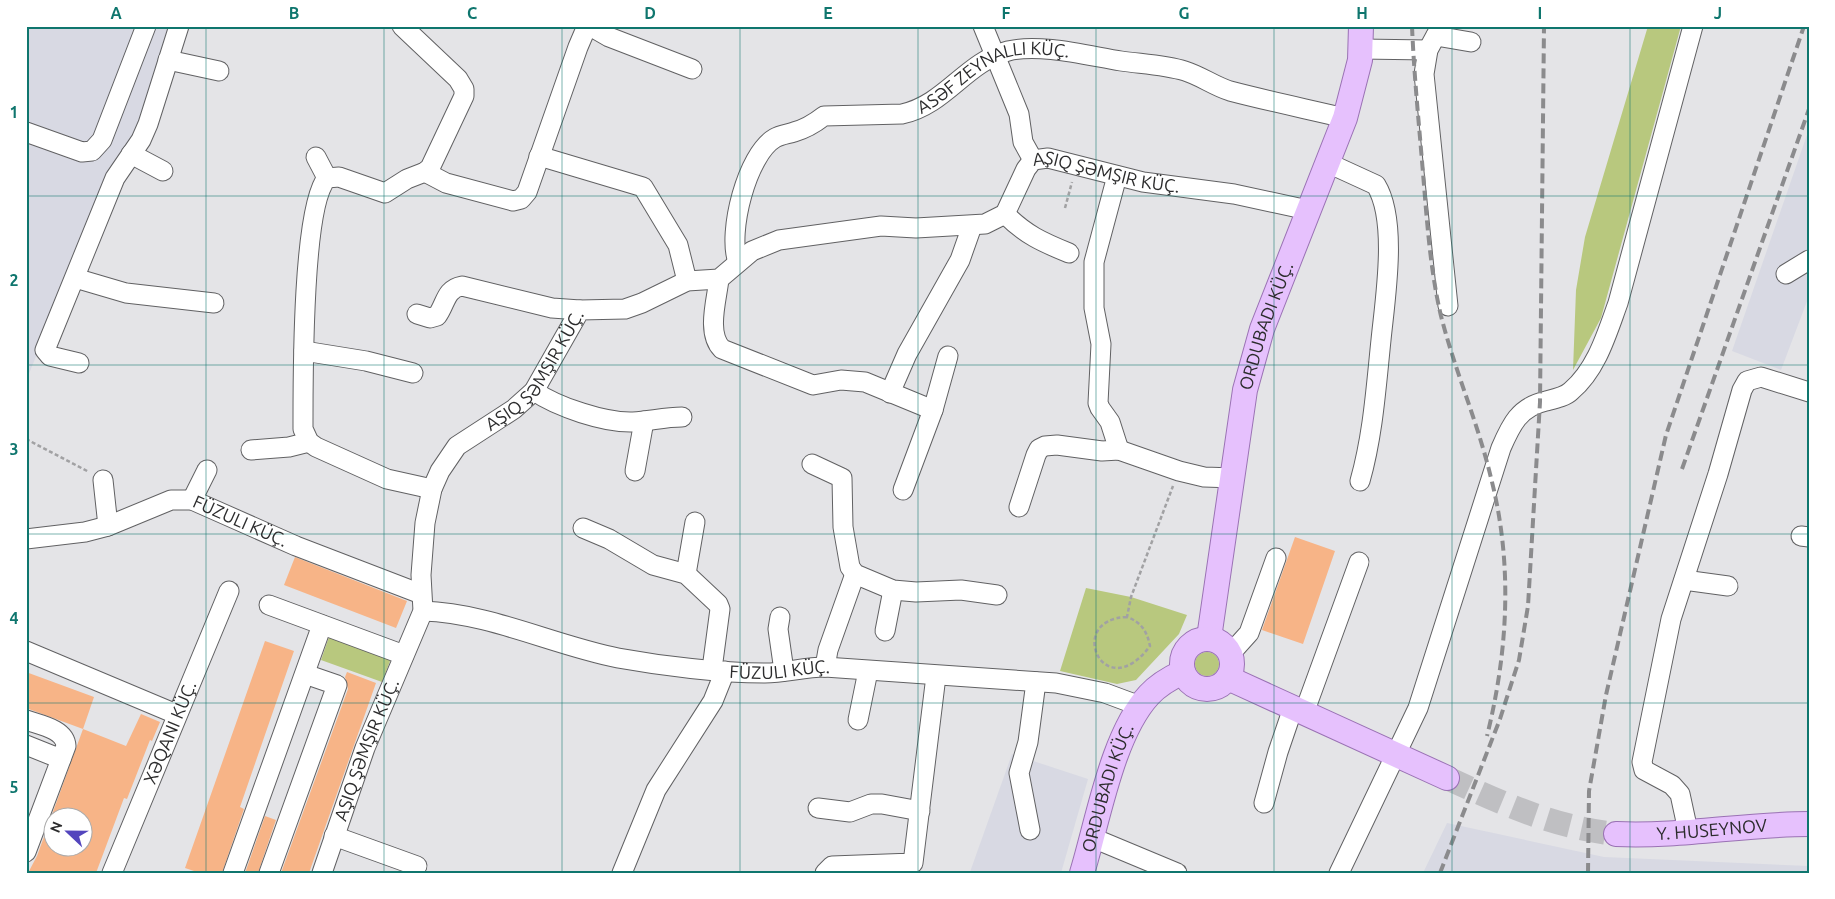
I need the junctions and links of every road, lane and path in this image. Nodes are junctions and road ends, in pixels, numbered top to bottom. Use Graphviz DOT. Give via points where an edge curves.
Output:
graph roads {
  1 [pos="146,26"];
  2 [pos="179,26"];
  3 [pos="402,26"];
  4 [pos="589,26"];
  5 [pos="983,26"];
  6 [pos="1693,26"];
  7 [pos="1361,38"];
  8 [pos="1435,38"];
  9 [pos="1471,42"];
  10 [pos="996,56"];
  11 [pos="168,60"];
  12 [pos="692,69"];
  13 [pos="220,71"];
  14 [pos="1345,118"];
  15 [pos="26,132"];
  16 [pos="131,154"];
  17 [pos="316,156"];
  18 [pos="539,156"];
  19 [pos="1033,160"];
  20 [pos="1328,163"];
  21 [pos="1077,166"];
  22 [pos="163,171"];
  23 [pos="425,172"];
  24 [pos="1117,176"];
  25 [pos="327,178"];
  26 [pos="1065,208"];
  27 [pos="1308,210"];
  28 [pos="1004,214"];
  29 [pos="972,226"];
  30 [pos="1069,253"];
  31 [pos="1809,260"];
  32 [pos="738,262"];
  33 [pos="1786,274"];
  34 [pos="74,278"];
  35 [pos="719,279"];
  36 [pos="687,281"];
  37 [pos="214,303"];
  38 [pos="1448,306"];
  39 [pos="580,310"];
  40 [pos="417,314"];
  41 [pos="304,351"];
  42 [pos="948,356"];
  43 [pos="79,363"];
  44 [pos="414,373"];
  45 [pos="534,391"];
  46 [pos="890,392"];
  47 [pos="1809,392"];
  48 [pos="933,410"];
  49 [pos="682,417"];
  50 [pos="644,421"];
  51 [pos="26,439"];
  52 [pos="309,442"];
  53 [pos="251,450"];
  54 [pos="1119,450"];
  55 [pos="812,464"];
  56 [pos="207,470"];
  57 [pos="635,471"];
  58 [pos="1179,471"];
  59 [pos="1234,478"];
  60 [pos="103,480"];
  61 [pos="1360,481"];
  62 [pos="432,489"];
  63 [pos="903,490"];
  64 [pos="192,500"];
  65 [pos="1019,507"];
  66 [pos="695,522"];
  67 [pos="108,526"];
  68 [pos="583,528"];
  69 [pos="26,539"];
  70 [pos="1276,558"];
  71 [pos="1359,562"];
  72 [pos="686,574"];
  73 [pos="855,574"];
  74 [pos="1684,580"];
  75 [pos="1728,586"];
  76 [pos="229,590"];
  77 [pos="893,590"];
  78 [pos="997,595"];
  79 [pos="422,602"];
  80 [pos="268,605"];
  81 [pos="780,617"];
  82 [pos="1127,617"];
  83 [pos="322,625"];
  84 [pos="885,631"];
  85 [pos="1210,638"];
  86 [pos="26,651"];
  87 [pos="1231,653"];
  88 [pos="404,654"];
  89 [pos="825,667"];
  90 [pos="718,670"];
  91 [pos="784,671"];
  92 [pos="868,671"];
  93 [pos="1183,672"];
  94 [pos="305,674"];
  95 [pos="936,676"];
  96 [pos="1228,678"];
  97 [pos="1036,682"];
  98 [pos="1140,706"];
  99 [pos="1299,711"];
  100 [pos="176,714"];
  101 [pos="26,720"];
  102 [pos="858,720"];
  103 [pos="26,745"];
  104 [pos="1396,754"];
  105 [pos="61,759"];
  106 [pos="1447,778"];
  107 [pos="1264,803"];
  108 [pos="818,808"];
  109 [pos="920,811"];
  110 [pos="1809,824"];
  111 [pos="1030,830"];
  112 [pos="1688,831"];
  113 [pos="1616,834"];
  114 [pos="334,836"];
  115 [pos="1093,838"];
  116 [pos="26,852"];
  117 [pos="417,866"];
  118 [pos="112,873"];
  119 [pos="233,873"];
  120 [pos="269,873"];
  121 [pos="322,873"];
  122 [pos="622,873"];
  123 [pos="825,873"];
  124 [pos="1082,873"];
  125 [pos="1177,873"];
  126 [pos="1339,873"];
  1 -- 15 [label="street" via="102,140 92,150 82,152"];
  2 -- 11 [label="street"];
  3 -- 23 [label="street" via="458,78 464,89 459,110 436,160"];
  4 -- 12 [label="street"];
  4 -- 18 [label="street" via="578,47"];
  5 -- 10 [label="street"];
  6 -- 104 [label="street" via="1618,303 1606,334 1581,382 1569,393 1529,406 1516,416 1510,428 1424,692"];
  7 -- 8 [label="street"];
  7 -- 14 [label="main road, ORDUBADI KÜÇ." via="1355,82"];
  8 -- 9 [label="street"];
  8 -- 38 [label="street" via="1424,74"];
  10 -- 14 [label="street" via="1014,50 1049,51 1173,68 1231,91"];
  10 -- 19 [label="street" via="1019,114 1023,142"];
  10 -- 32 [label="street" via="915,112 824,116 776,138 757,159 742,193 734,242"];
  11 -- 13 [label="street"];
  11 -- 16 [label="street" via="148,124"];
  14 -- 20 [label="main road, ORDUBADI KÜÇ."];
  16 -- 22 [label="street"];
  16 -- 34 [label="street" via="115,178"];
  17 -- 25 [label="street"];
  18 -- 23 [label="street" via="527,192 514,201 446,183"];
  18 -- 36 [label="street" via="643,187 678,245"];
  19 -- 21 [label="street" via="1048,158"];
  19 -- 28 [label="street"];
  20 -- 27 [label="main road, ORDUBADI KÜÇ."];
  20 -- 61 [label="street" via="1376,185 1383,202 1387,230 1388,259 1373,415 1369,449"];
  21 -- 24 [label="street"];
  21 -- 26 [label="path"];
  23 -- 25 [label="street" via="407,179 386,194 339,177"];
  24 -- 27 [label="street"];
  24 -- 54 [label="street" via="1094,262 1094,308 1101,344 1098,403 1110,422"];
  25 -- 41 [label="street" via="321,187 314,223 307,277"];
  27 -- 59 [label="main road, ORDUBADI KÜÇ." via="1253,358"];
  28 -- 29 [label="street"];
  28 -- 30 [label="street" via="1035,239"];
  29 -- 32 [label="street" via="881,226 779,240 752,250"];
  29 -- 46 [label="street" via="960,260 907,354"];
  31 -- 33 [label="street"];
  32 -- 35 [label="street"];
  34 -- 37 [label="street" via="126,293"];
  34 -- 43 [label="street" via="45,350 50,356"];
  35 -- 36 [label="street"];
  35 -- 46 [label="street" via="713,333 722,349 814,385 841,380 865,382"];
  36 -- 39 [label="street" via="625,309"];
  39 -- 40 [label="street" via="552,308 462,286 448,293 437,316 430,318"];
  39 -- 45 [label="street"];
  41 -- 44 [label="street"];
  41 -- 52 [label="street" via="303,429"];
  42 -- 48 [label="street"];
  45 -- 50 [label="street" via="554,403 605,419"];
  45 -- 62 [label="street" via="514,409 457,446 443,465"];
  46 -- 48 [label="street"];
  47 -- 74 [label="street" via="1761,376 1747,381"];
  48 -- 63 [label="street"];
  49 -- 50 [label="street"];
  50 -- 57 [label="street"];
  51 -- 60 [label="path"];
  52 -- 53 [label="street"];
  52 -- 62 [label="street" via="316,448 387,478"];
  54 -- 58 [label="street"];
  54 -- 65 [label="street" via="1044,446 1036,455"];
  55 -- 73 [label="street" via="842,478 843,528 850,567"];
  56 -- 64 [label="street"];
  58 -- 59 [label="street" via="1204,477"];
  58 -- 82 [label="path" via="1131,597"];
  59 -- 85 [label="main road, ORDUBADI KÜÇ."];
  60 -- 67 [label="street"];
  62 -- 79 [label="street" via="424,524"];
  64 -- 67 [label="street, FÜZULI KÜÇ." via="170,500"];
  64 -- 79 [label="street, FÜZULI KÜÇ."];
  66 -- 72 [label="street"];
  67 -- 69 [label="street, FÜZULI KÜÇ."];
  68 -- 72 [label="street" via="653,565"];
  70 -- 87 [label="street" via="1249,633"];
  71 -- 99 [label="street"];
  72 -- 90 [label="street" via="720,609"];
  73 -- 77 [label="street"];
  73 -- 89 [label="street"];
  74 -- 75 [label="street"];
  74 -- 112 [label="street" via="1664,646 1642,762 1644,770 1672,785 1680,794"];
  76 -- 100 [label="street, XƏQANI KÜÇ."];
  77 -- 78 [label="street" via="961,590"];
  77 -- 84 [label="street"];
  79 -- 88 [label="street"];
  79 -- 90 [label="street, FÜZULI KÜÇ." via="619,658"];
  80 -- 83 [label="street"];
  81 -- 91 [label="street" via="778,629"];
  82 -- 82 [label="path" via="1104,622 1097,632 1096,655 1110,667 1129,666 1140,660 1150,646 1148,634 1140,624"];
  83 -- 88 [label="street"];
  83 -- 94 [label="street"];
  85 -- 87 [label="main road" via="1226,646"];
  85 -- 93 [label="main road" via="1201,639 1187,648 1183,655"];
  86 -- 100 [label="street"];
  87 -- 96 [label="main road" via="1232,670"];
  88 -- 114 [label="street" via="365,748"];
  89 -- 91 [label="street, FÜZULI KÜÇ."];
  89 -- 92 [label="street, FÜZULI KÜÇ."];
  90 -- 91 [label="street, FÜZULI KÜÇ."];
  90 -- 122 [label="street" via="713,701 656,790"];
  92 -- 95 [label="street, FÜZULI KÜÇ."];
  92 -- 102 [label="street"];
  93 -- 96 [label="main road" via="1195,686 1204,689 1222,685"];
  93 -- 98 [label="main road, ORDUBADI KÜÇ." via="1165,680"];
  94 -- 119 [label="street"];
  94 -- 120 [label="street" via="337,685"];
  95 -- 97 [label="street, FÜZULI KÜÇ."];
  95 -- 109 [label="street"];
  96 -- 99 [label="main road"];
  97 -- 98 [label="street, FÜZULI KÜÇ." via="1105,693"];
  97 -- 111 [label="street" via="1028,742 1019,773"];
  98 -- 115 [label="main road, ORDUBADI KÜÇ." via="1117,753"];
  99 -- 104 [label="main road"];
  99 -- 107 [label="street" via="1278,752"];
  100 -- 118 [label="street, XƏQANI KÜÇ."];
  101 -- 105 [label="street" via="61,734 66,746"];
  103 -- 105 [label="street"];
  104 -- 106 [label="main road"];
  104 -- 126 [label="street"];
  105 -- 116 [label="street"];
  108 -- 109 [label="street" via="850,812 871,804 882,804"];
  109 -- 123 [label="street" via="913,863 832,866"];
  110 -- 112 [label="main road, Y. HUSEYNOV"];
  112 -- 113 [label="main road, Y. HUSEYNOV" via="1649,836"];
  114 -- 117 [label="street"];
  114 -- 121 [label="street"];
  115 -- 124 [label="main road, ORDUBADI KÜÇ."];
  115 -- 125 [label="street"];
}
